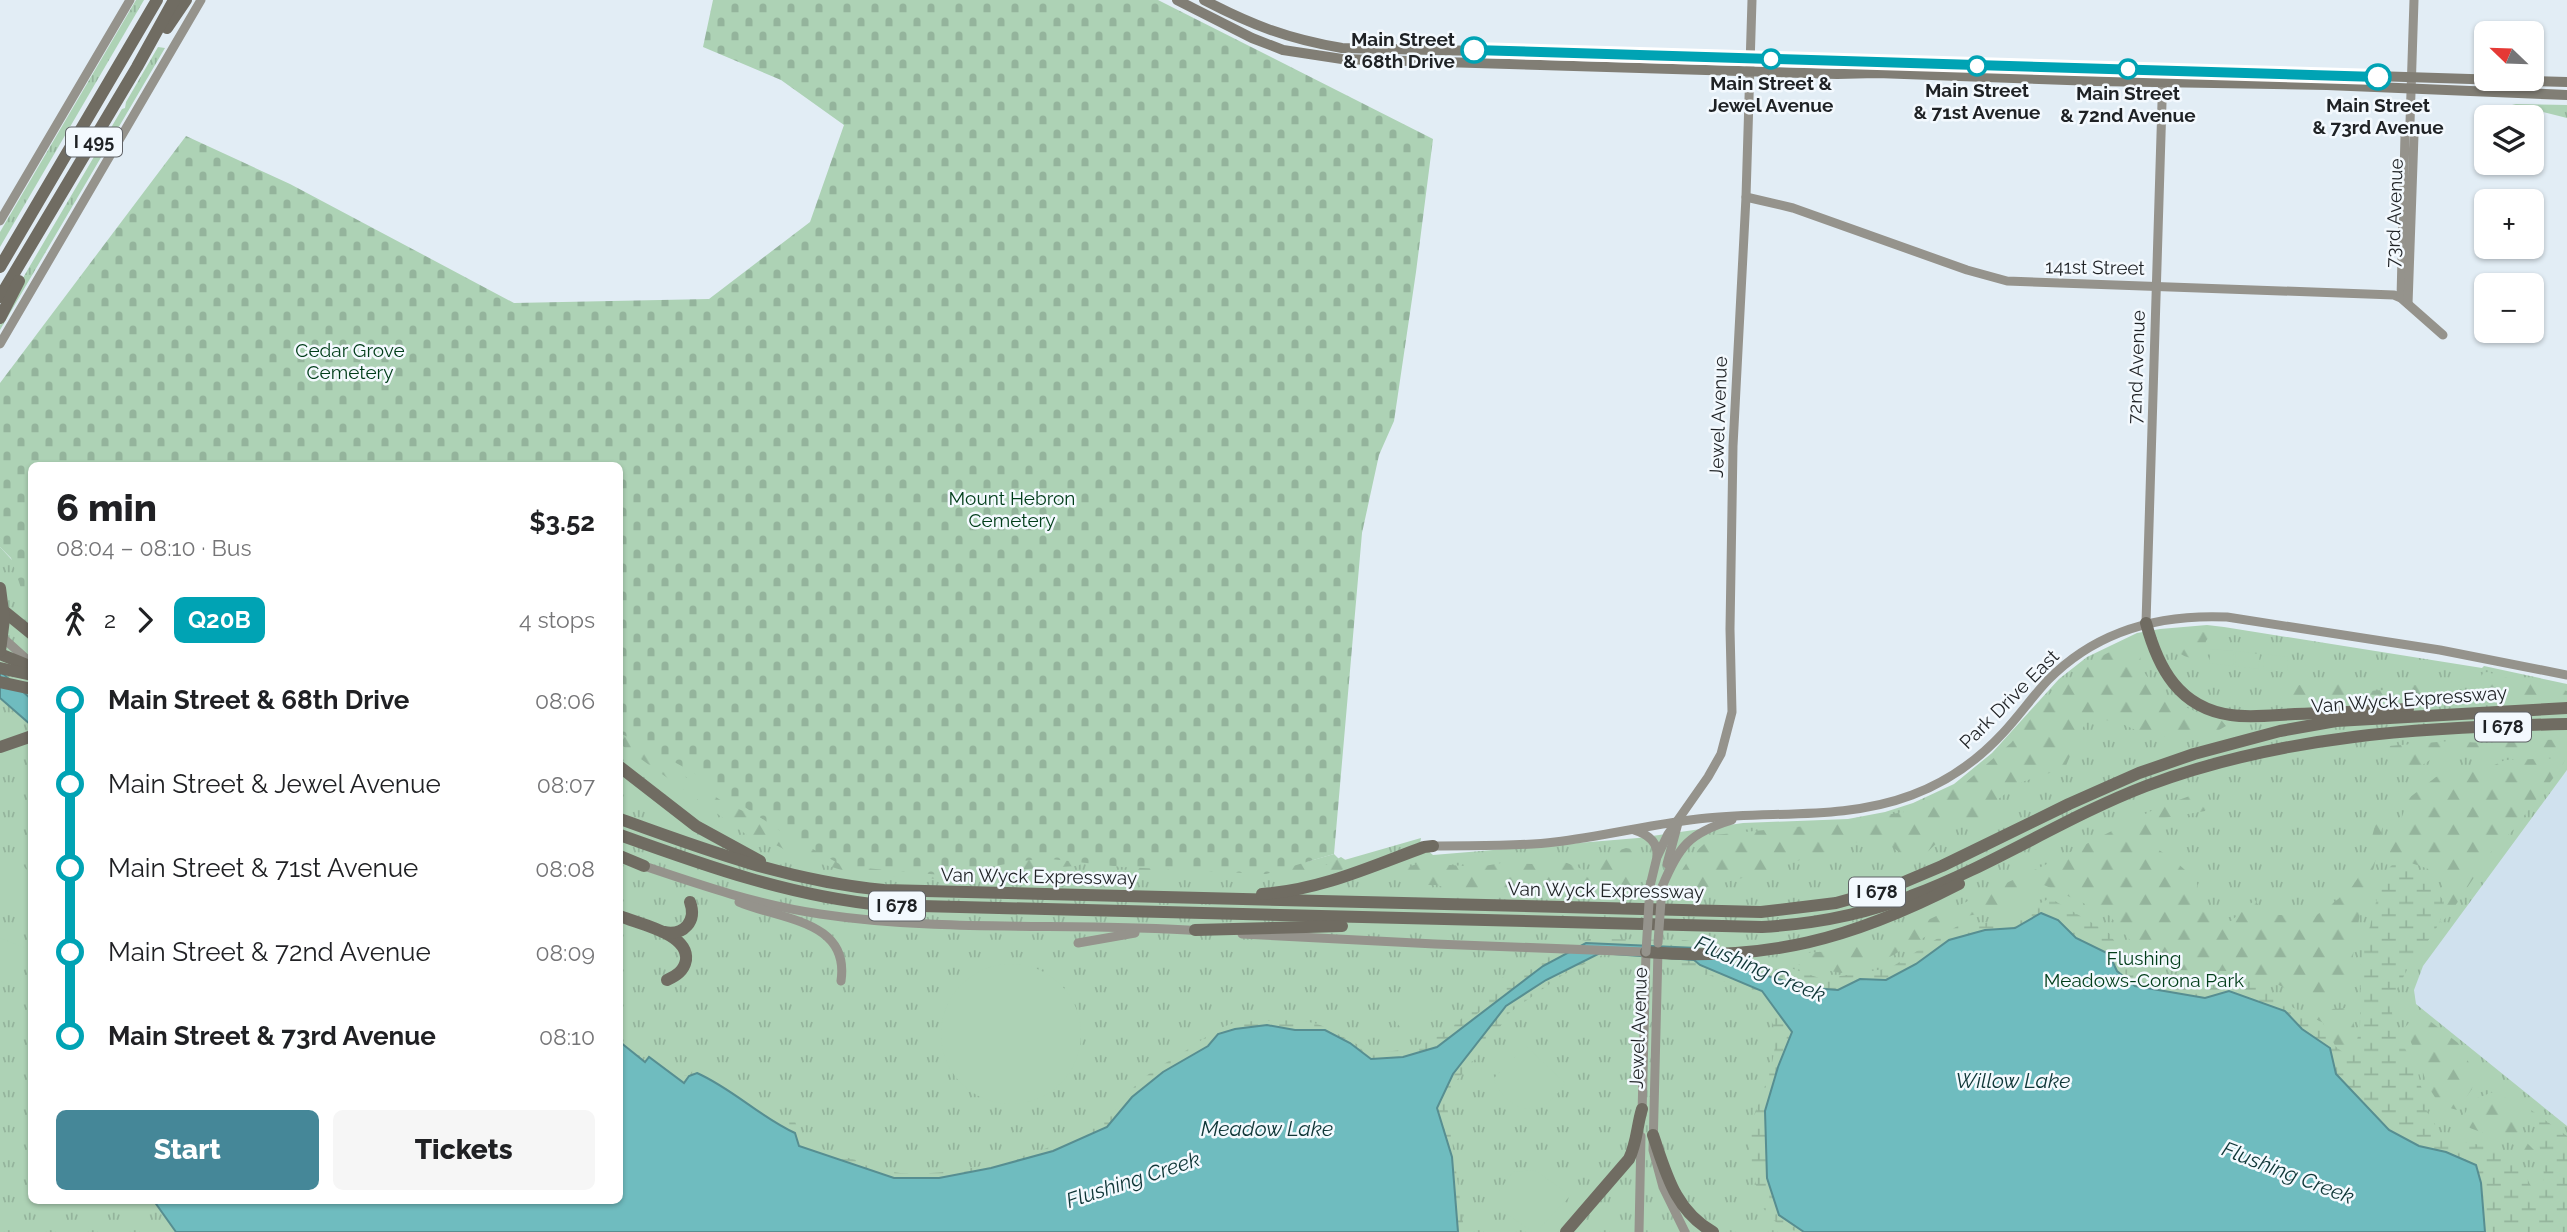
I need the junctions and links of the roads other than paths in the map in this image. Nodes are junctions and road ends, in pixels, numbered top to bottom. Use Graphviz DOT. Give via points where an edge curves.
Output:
graph roads {
  1 [pos="130,0"];
  2 [pos="149,0"];
  3 [pos="157,0"];
  4 [pos="174,0"];
  5 [pos="186,0"];
  6 [pos="201,0"];
  7 [pos="1177,0"];
  8 [pos="1204,0"];
  9 [pos="1752,0"];
  10 [pos="2414,0"];
  11 [pos="136,36"];
  12 [pos="1751,58"];
  13 [pos="137,67"];
  14 [pos="1751,71"];
  15 [pos="2163,76"];
  16 [pos="2567,82"];
  17 [pos="2412,83"];
  18 [pos="2567,95"];
  19 [pos="1746,197"];
  20 [pos="50,216"];
  21 [pos="0,221"];
  22 [pos="18,236"];
  23 [pos="0,259"];
  24 [pos="0,267"];
  25 [pos="2155,286"];
  26 [pos="0,297"];
  27 [pos="2404,301"];
  28 [pos="0,318"];
  29 [pos="2443,335"];
  30 [pos="0,344"];
  31 [pos="0,589"];
  32 [pos="0,609"];
  33 [pos="2146,622"];
  34 [pos="28,631"];
  35 [pos="0,635"];
  36 [pos="0,652"];
  37 [pos="28,662"];
  38 [pos="28,664"];
  39 [pos="0,668"];
  40 [pos="28,674"];
  41 [pos="2567,674"];
  42 [pos="0,682"];
  43 [pos="28,688"];
  44 [pos="2567,708"];
  45 [pos="2538,709"];
  46 [pos="2567,724"];
  47 [pos="28,737"];
  48 [pos="0,747"];
  49 [pos="623,769"];
  50 [pos="1748,815"];
  51 [pos="623,820"];
  52 [pos="1678,821"];
  53 [pos="1632,829"];
  54 [pos="623,836"];
  55 [pos="1433,846"];
  56 [pos="2009,851"];
  57 [pos="1657,857"];
  58 [pos="623,858"];
  59 [pos="644,866"];
  60 [pos="789,875"];
  61 [pos="1662,887"];
  62 [pos="709,888"];
  63 [pos="1185,899"];
  64 [pos="690,902"];
  65 [pos="623,917"];
  66 [pos="1533,923"];
  67 [pos="1163,930"];
  68 [pos="1195,930"];
  69 [pos="664,932"];
  70 [pos="1078,943"];
  71 [pos="1652,952"];
  72 [pos="667,980"];
  73 [pos="841,981"];
  74 [pos="1642,1109"];
  75 [pos="1653,1135"];
  76 [pos="1566,1232"];
  77 [pos="1639,1232"];
  78 [pos="1685,1232"];
  79 [pos="1713,1232"];
  1 -- 21 [label="street"];
  2 -- 11 [label="highway"];
  3 -- 11 [label="highway, I 495"];
  4 -- 13 [label="highway, I 495"];
  5 -- 13 [label="highway"];
  6 -- 30 [label="street"];
  7 -- 14 [label="main road" via="1259,41 1309,55"];
  8 -- 12 [label="main road" via="1291,38 1342,48"];
  9 -- 12 [label="street, Jewel Avenue"];
  10 -- 17 [label="street, 73rd Avenue"];
  11 -- 22 [label="highway, I 495"];
  12 -- 14 [label="street, Jewel Avenue"];
  12 -- 15 [label="main road"];
  13 -- 20 [label="highway, I 495"];
  14 -- 15 [label="main road"];
  14 -- 19 [label="street, Jewel Avenue"];
  15 -- 17 [label="main road"];
  15 -- 25 [label="street, 72nd Avenue"];
  16 -- 17 [label="main road"];
  17 -- 18 [label="main road"];
  17 -- 27 [label="street, 73rd Avenue" via="2410,123 2414,135"];
  19 -- 25 [label="street, 141st Street" via="1793,208 1994,278"];
  19 -- 52 [label="street, Jewel Avenue" via="1733,446 1732,712 1717,761"];
  20 -- 26 [label="highway, I 495"];
  20 -- 28 [label="highway"];
  22 -- 23 [label="highway"];
  22 -- 24 [label="highway, I 495"];
  25 -- 27 [label="street, 141st Street" via="2394,295"];
  25 -- 33 [label="street, 72nd Avenue"];
  27 -- 29 [label="street"];
  31 -- 36 [label="highway, bridge" via="4,619"];
  32 -- 34 [label="highway"];
  33 -- 41 [label="street, Park Drive East" via="2227,617"];
  33 -- 45 [label="highway" via="2156,657 2175,685 2206,708 2231,715 2490,706"];
  33 -- 50 [label="street, Park Drive East" via="2107,638 2065,665 1986,750 1930,788 1858,810"];
  35 -- 37 [label="street"];
  36 -- 38 [label="highway"];
  39 -- 40 [label="highway"];
  42 -- 43 [label="highway"];
  44 -- 45 [label="highway, Van Wyck Expressway / I 678"];
  45 -- 63 [label="highway, Van Wyck Expressway / I 678" via="2336,721 2280,730 2113,784 1907,881 1798,909 1723,912"];
  46 -- 56 [label="highway, Van Wyck Expressway / I 678" via="2369,734 2270,749 2136,790"];
  47 -- 48 [label="highway"];
  49 -- 60 [label="highway" via="707,833"];
  50 -- 52 [label="street, Park Drive East"];
  50 -- 61 [label="street" via="1694,836 1675,856"];
  51 -- 60 [label="highway, Van Wyck Expressway / I 678"];
  52 -- 53 [label="street, Park Drive East"];
  52 -- 57 [label="street, Jewel Avenue"];
  52 -- 61 [label="street, Jewel Avenue"];
  53 -- 55 [label="street, Park Drive East" via="1553,842"];
  53 -- 57 [label="street" via="1652,839"];
  54 -- 66 [label="highway, Van Wyck Expressway / I 678" via="748,880 862,903"];
  55 -- 63 [label="highway" via="1311,888"];
  56 -- 66 [label="highway, Van Wyck Expressway / I 678" via="1904,899 1819,921 1742,928"];
  56 -- 71 [label="highway" via="1913,908 1834,936 1745,953"];
  57 -- 71 [label="street, Jewel Avenue, bridge" via="1650,886"];
  58 -- 59 [label="highway"];
  59 -- 62 [label="street"];
  60 -- 63 [label="highway, Van Wyck Expressway / I 678" via="893,891"];
  61 -- 71 [label="street, Jewel Avenue, bridge"];
  62 -- 67 [label="street" via="782,908 859,919"];
  62 -- 73 [label="street" via="822,931 841,955"];
  64 -- 69 [label="highway" via="693,915 687,926 678,933"];
  65 -- 69 [label="highway"];
  66 -- 68 [label="highway"];
  67 -- 68 [label="street"];
  67 -- 70 [label="street"];
  68 -- 71 [label="street"];
  69 -- 72 [label="highway" via="686,955 683,969"];
  71 -- 74 [label="street, Jewel Avenue"];
  71 -- 75 [label="street, Jewel Avenue"];
  74 -- 76 [label="highway" via="1629,1158"];
  74 -- 77 [label="street, Jewel Avenue"];
  75 -- 78 [label="street, Jewel Avenue" via="1660,1180"];
  75 -- 79 [label="highway" via="1675,1195 1693,1218"];
}
